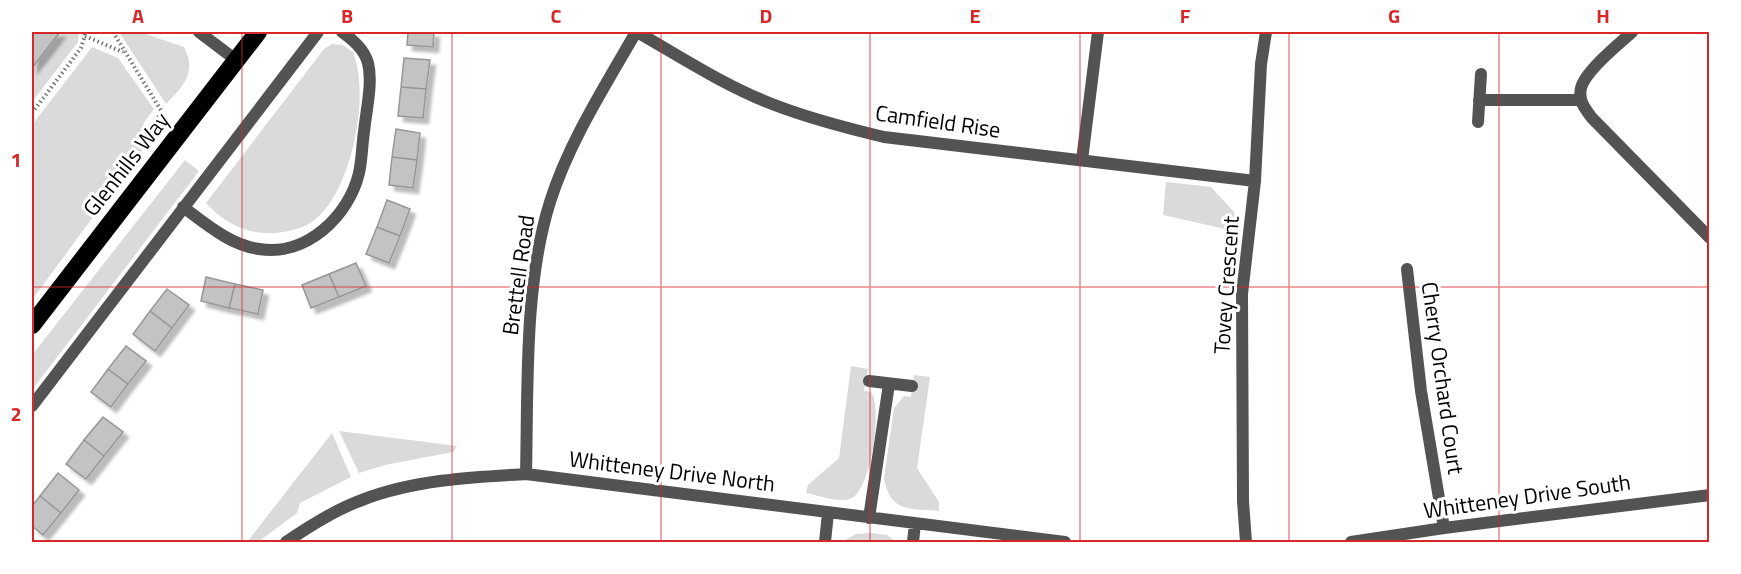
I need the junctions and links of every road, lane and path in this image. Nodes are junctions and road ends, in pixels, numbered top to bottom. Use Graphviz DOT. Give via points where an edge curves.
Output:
graph roads {
  1 [pos="113,32"];
  2 [pos="199,32"];
  3 [pos="258,32"];
  4 [pos="318,32"];
  5 [pos="342,32"];
  6 [pos="636,32"];
  7 [pos="1098,32"];
  8 [pos="1266,32"];
  9 [pos="1632,32"];
  10 [pos="86,34"];
  11 [pos="124,52"];
  12 [pos="236,60"];
  13 [pos="1480,74"];
  14 [pos="1479,100"];
  15 [pos="1581,100"];
  16 [pos="32,113"];
  17 [pos="1478,123"];
  18 [pos="175,139"];
  19 [pos="1082,160"];
  20 [pos="1255,181"];
  21 [pos="183,207"];
  22 [pos="1710,238"];
  23 [pos="1407,269"];
  24 [pos="32,325"];
  25 [pos="869,381"];
  26 [pos="889,384"];
  27 [pos="912,386"];
  28 [pos="32,406"];
  29 [pos="526,474"];
  30 [pos="1710,495"];
  31 [pos="828,513"];
  32 [pos="869,518"];
  33 [pos="915,523"];
  34 [pos="1444,528"];
  35 [pos="286,543"];
  36 [pos="825,543"];
  37 [pos="913,543"];
  38 [pos="1065,543"];
  39 [pos="1246,543"];
  40 [pos="1351,543"];
  1 -- 11 [label="path"];
  2 -- 12 [label="street"];
  3 -- 12 [label="highway, Glenhills Way"];
  4 -- 21 [label="street"];
  5 -- 21 [label="street" via="364,53 368,85 359,172 345,208 333,222 320,233 288,248 258,249 230,239"];
  6 -- 19 [label="street, Camfield Rise" via="771,104 830,124 884,137"];
  6 -- 29 [label="street, Brettell Road" via="581,127 550,202 537,266 530,345"];
  7 -- 19 [label="street"];
  8 -- 20 [label="street, Tovey Crescent"];
  9 -- 15 [label="street" via="1588,75 1581,87"];
  10 -- 11 [label="path"];
  10 -- 16 [label="path" via="81,48"];
  11 -- 18 [label="path" via="162,112 154,122"];
  12 -- 18 [label="highway, Glenhills Way"];
  13 -- 14 [label="street"];
  14 -- 15 [label="street"];
  14 -- 17 [label="street"];
  15 -- 22 [label="street" via="1592,118"];
  18 -- 24 [label="highway, Glenhills Way"];
  19 -- 20 [label="street, Camfield Rise"];
  20 -- 39 [label="street, Tovey Crescent" via="1242,294"];
  21 -- 28 [label="street"];
  23 -- 34 [label="street, Cherry Orchard Court" via="1421,391"];
  25 -- 26 [label="street"];
  26 -- 27 [label="street"];
  26 -- 32 [label="street"];
  29 -- 31 [label="street, Whitteney Drive North"];
  29 -- 35 [label="street, Whitteney Drive North" via="437,481 363,499"];
  30 -- 34 [label="street, Whitteney Drive South"];
  31 -- 32 [label="street, Whitteney Drive North"];
  31 -- 36 [label="street"];
  32 -- 33 [label="street, Whitteney Drive North"];
  33 -- 37 [label="street"];
  33 -- 38 [label="street, Whitteney Drive North"];
  34 -- 40 [label="street, Whitteney Drive South"];
}
